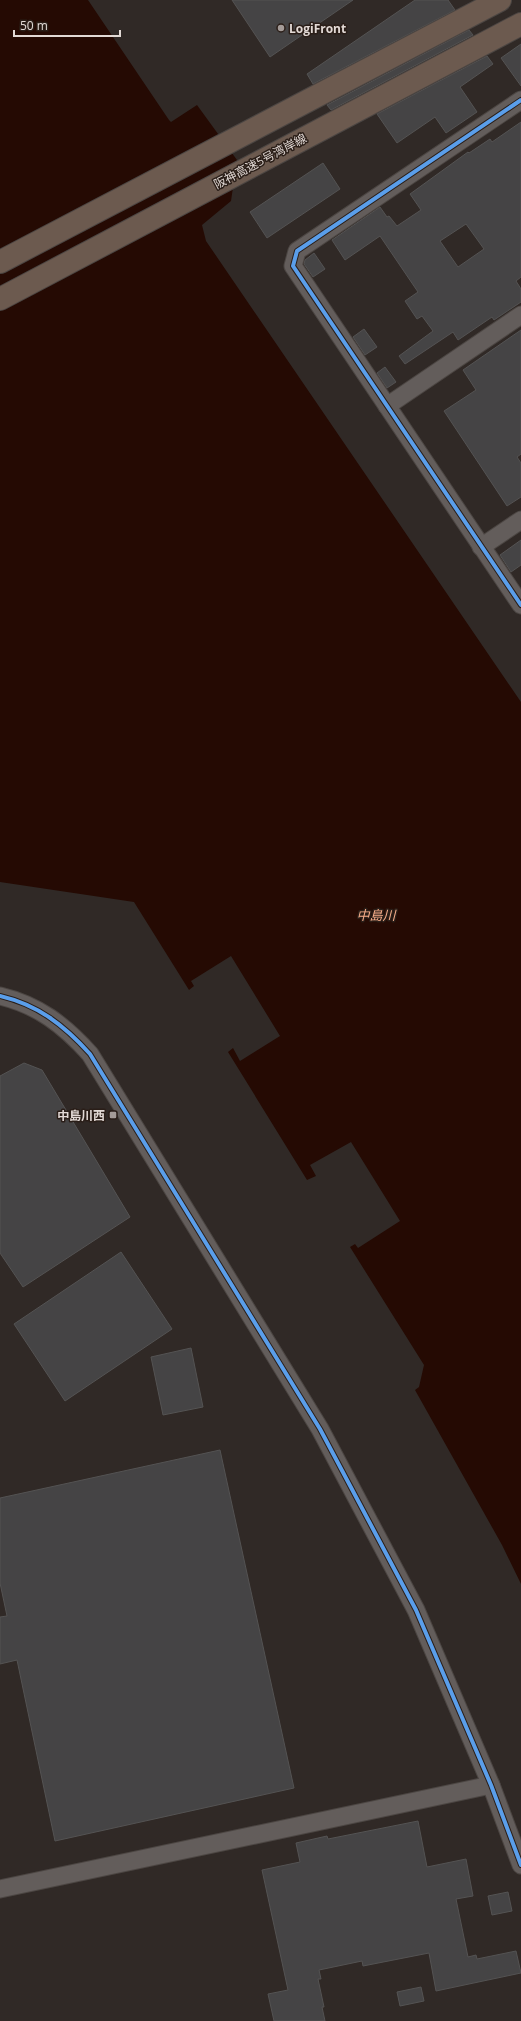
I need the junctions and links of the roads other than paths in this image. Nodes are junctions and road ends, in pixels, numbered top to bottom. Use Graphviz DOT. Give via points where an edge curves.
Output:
graph roads {
  1 [pos="500,0"];
  2 [pos="521,24"];
  3 [pos="521,100"];
  4 [pos="0,262"];
  5 [pos="0,299"];
  6 [pos="521,315"];
  7 [pos="387,406"];
  8 [pos="521,520"];
  9 [pos="482,547"];
  10 [pos="521,604"];
  11 [pos="0,996"];
  12 [pos="491,1785"];
  13 [pos="521,1865"];
  14 [pos="0,1889"];
  1 -- 4 [label="highway"];
  2 -- 5 [label="highway, 阪神高速5号湾岸線"];
  3 -- 7 [label="street" via="297,251 293,266"];
  6 -- 7 [label="street"];
  7 -- 9 [label="street"];
  8 -- 9 [label="street"];
  9 -- 10 [label="street"];
  11 -- 12 [label="street" via="24,1002 38,1009 76,1037 90,1054 320,1429 416,1610"];
  12 -- 13 [label="street"];
  12 -- 14 [label="street"];
}
